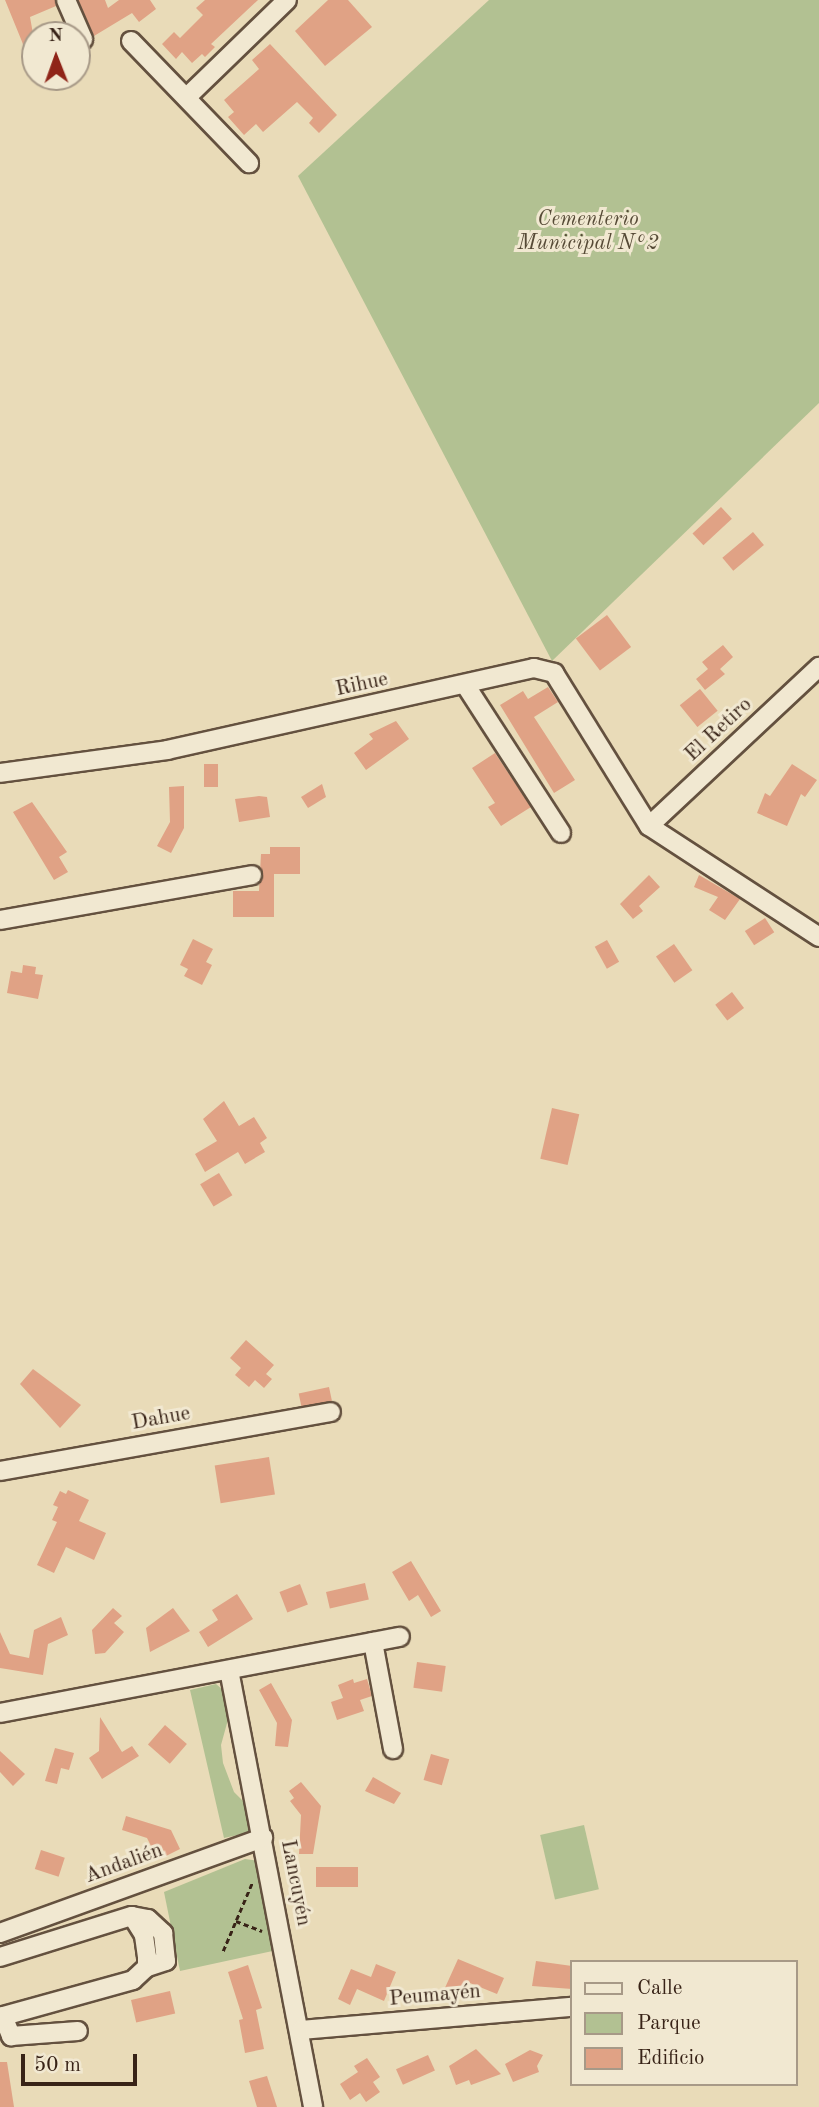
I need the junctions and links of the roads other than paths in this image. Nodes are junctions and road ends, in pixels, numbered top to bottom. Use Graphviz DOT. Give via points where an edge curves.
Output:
graph roads {
  1 [pos="66,0"];
  2 [pos="288,0"];
  3 [pos="75,21"];
  4 [pos="131,41"];
  5 [pos="187,97"];
  6 [pos="249,163"];
  7 [pos="819,667"];
  8 [pos="466,686"];
  9 [pos="0,773"];
  10 [pos="649,826"];
  11 [pos="561,832"];
  12 [pos="252,875"];
  13 [pos="0,920"];
  14 [pos="819,937"];
  15 [pos="331,1412"];
  16 [pos="0,1471"];
  17 [pos="400,1637"];
  18 [pos="373,1642"];
  19 [pos="229,1670"];
  20 [pos="0,1713"];
  21 [pos="393,1749"];
  22 [pos="263,1838"];
  23 [pos="0,1933"];
  24 [pos="0,1957"];
  25 [pos="570,2007"];
  26 [pos="1,2016"];
  27 [pos="301,2030"];
  28 [pos="78,2031"];
  29 [pos="313,2107"];
  1 -- 3 [label="street"];
  2 -- 5 [label="street"];
  4 -- 5 [label="street"];
  5 -- 6 [label="street"];
  7 -- 10 [label="street, El Retiro"];
  8 -- 9 [label="street, Rihue" via="167,750"];
  8 -- 10 [label="street, Rihue" via="534,668 554,673"];
  8 -- 11 [label="street"];
  10 -- 14 [label="street"];
  12 -- 13 [label="street"];
  15 -- 16 [label="street, Dahue"];
  17 -- 18 [label="street"];
  18 -- 19 [label="street"];
  18 -- 21 [label="street"];
  19 -- 20 [label="street"];
  19 -- 22 [label="street, Lancuyén"];
  22 -- 23 [label="street, Andalién"];
  22 -- 27 [label="street, Lancuyén"];
  24 -- 26 [label="street" via="132,1916 148,1919 163,1933 166,1961 147,1967 134,1980"];
  25 -- 27 [label="street, Peumayén"];
  26 -- 28 [label="street" via="11,2036"];
  27 -- 29 [label="street, Lancuyén"];
}
